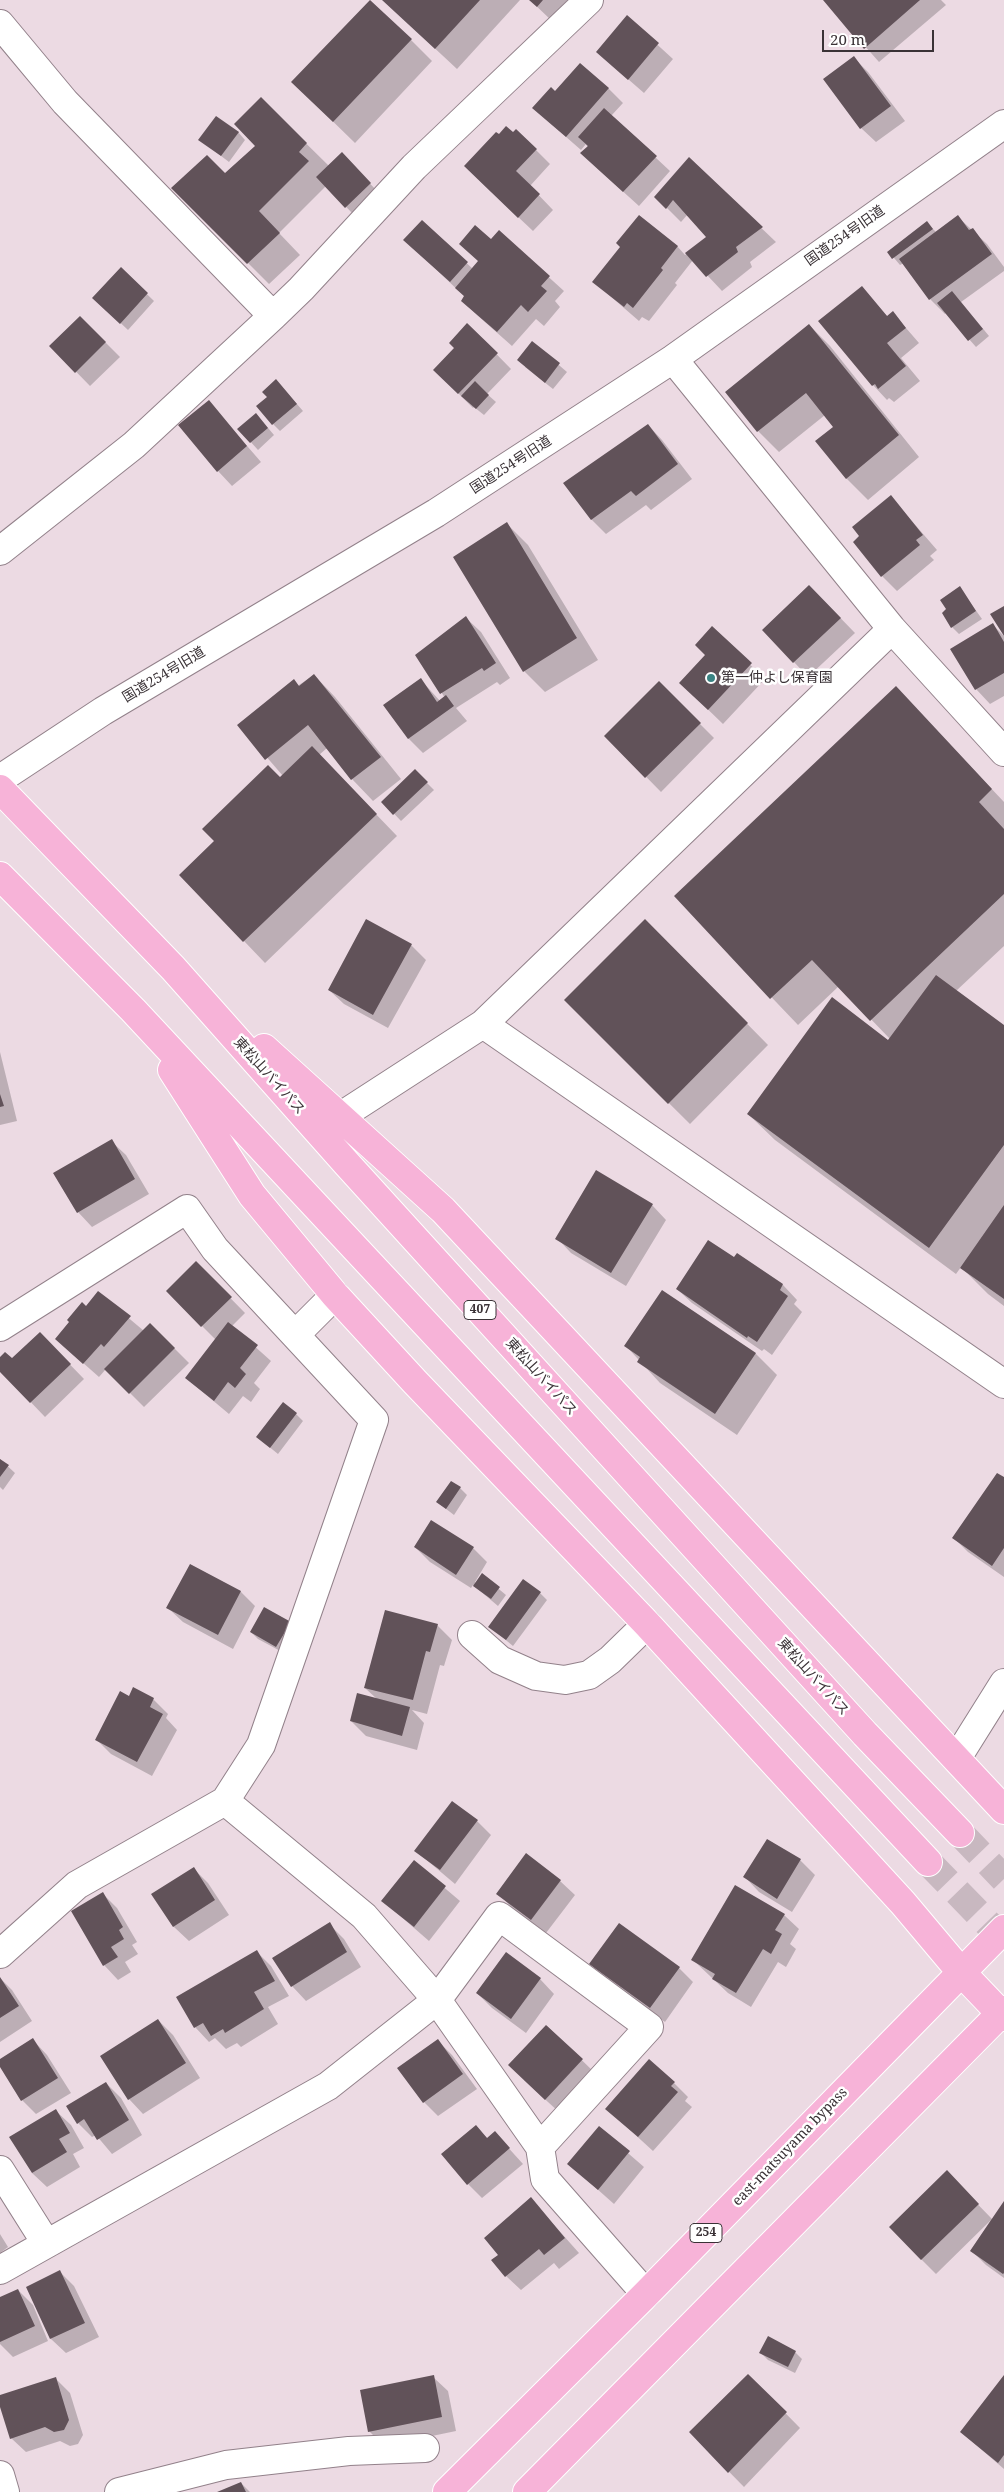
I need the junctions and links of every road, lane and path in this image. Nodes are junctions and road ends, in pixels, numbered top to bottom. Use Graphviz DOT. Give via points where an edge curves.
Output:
graph roads {
  1 [pos="589,0"];
  2 [pos="0,24"];
  3 [pos="1004,124"];
  4 [pos="273,316"];
  5 [pos="673,359"];
  6 [pos="0,551"];
  7 [pos="892,629"];
  8 [pos="1004,752"];
  9 [pos="0,779"];
  10 [pos="0,789"];
  11 [pos="0,876"];
  12 [pos="173,968"];
  13 [pos="133,1010"];
  14 [pos="483,1024"];
  15 [pos="341,1116"];
  16 [pos="335,1295"];
  17 [pos="0,1327"];
  18 [pos="295,1335"];
  19 [pos="1004,1384"];
  20 [pos="647,1624"];
  21 [pos="472,1635"];
  22 [pos="1004,1683"];
  23 [pos="957,1758"];
  24 [pos="226,1801"];
  25 [pos="1004,1810"];
  26 [pos="960,1833"];
  27 [pos="928,1862"];
  28 [pos="1004,1928"];
  29 [pos="0,1954"];
  30 [pos="961,1972"];
  31 [pos="437,2000"];
  32 [pos="1003,2014"];
  33 [pos="540,2147"];
  34 [pos="0,2170"];
  35 [pos="46,2242"];
  36 [pos="0,2270"];
  37 [pos="646,2294"];
  38 [pos="424,2448"];
  39 [pos="0,2475"];
  40 [pos="5,2492"];
  41 [pos="119,2492"];
  42 [pos="447,2492"];
  43 [pos="527,2492"];
  1 -- 4 [label="street" via="414,167"];
  2 -- 4 [label="street" via="65,102"];
  3 -- 5 [label="street, 国道254号旧道"];
  4 -- 6 [label="street" via="134,445"];
  5 -- 7 [label="street"];
  5 -- 9 [label="street, 国道254号旧道" via="436,513 103,711"];
  7 -- 8 [label="street"];
  7 -- 14 [label="street"];
  10 -- 12 [label="highway, 東松山バイパス / 407"];
  11 -- 13 [label="highway"];
  12 -- 15 [label="highway"];
  12 -- 26 [label="highway, 東松山バイパス / 407" via="852,1720"];
  13 -- 16 [label="highway" via="252,1195"];
  13 -- 27 [label="highway"];
  14 -- 15 [label="street"];
  14 -- 19 [label="street"];
  15 -- 23 [label="highway" via="443,1210"];
  16 -- 18 [label="street"];
  16 -- 20 [label="highway"];
  17 -- 18 [label="street" via="187,1209 215,1249"];
  18 -- 24 [label="street" via="374,1420 261,1745"];
  20 -- 21 [label="street" via="610,1660 589,1675 565,1680 536,1676 500,1660"];
  20 -- 30 [label="highway" via="903,1903"];
  22 -- 23 [label="street"];
  23 -- 25 [label="highway"];
  24 -- 29 [label="street" via="77,1884"];
  24 -- 31 [label="street" via="364,1916"];
  28 -- 30 [label="highway, east-matsuyama bypass / 254"];
  30 -- 32 [label="highway"];
  30 -- 37 [label="highway, east-matsuyama bypass / 254"];
  31 -- 33 [label="street"];
  31 -- 33 [label="street" via="499,1916 649,2027"];
  31 -- 35 [label="street" via="328,2086"];
  32 -- 43 [label="highway"];
  33 -- 37 [label="street" via="545,2179"];
  34 -- 35 [label="street"];
  35 -- 36 [label="street"];
  37 -- 42 [label="highway, east-matsuyama bypass / 254"];
  38 -- 41 [label="street" via="348,2451 226,2465"];
  39 -- 40 [label="street"];
}
